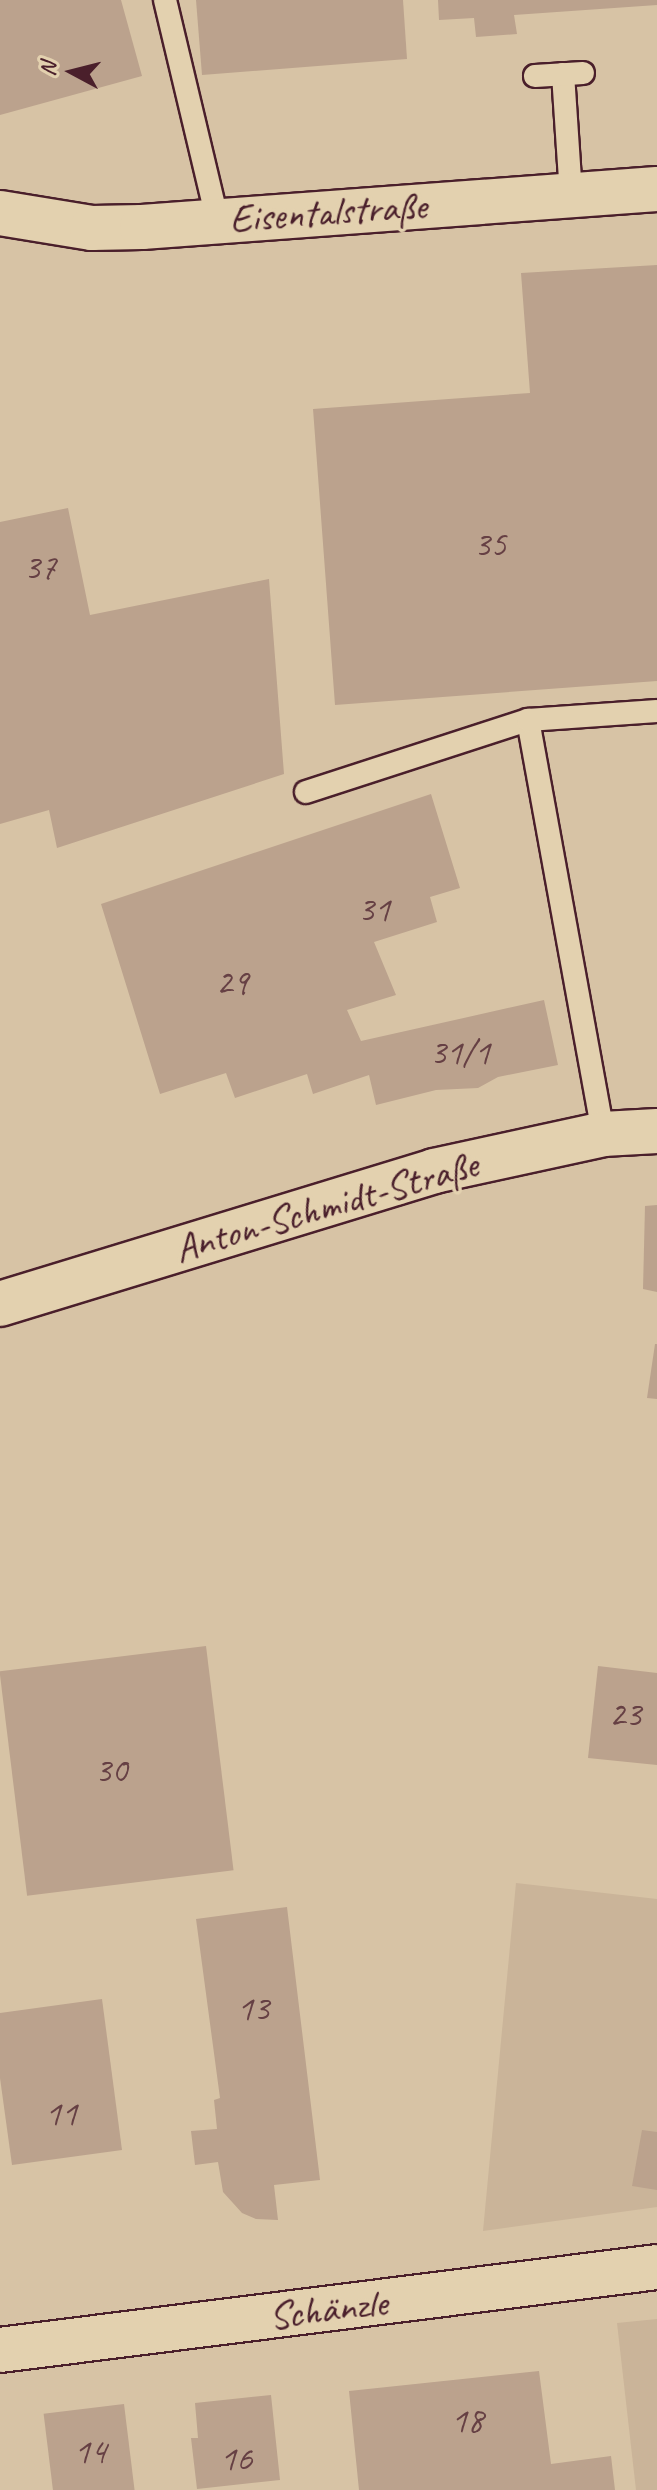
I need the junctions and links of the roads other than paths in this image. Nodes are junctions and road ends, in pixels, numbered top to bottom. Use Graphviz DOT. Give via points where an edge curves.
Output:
graph roads {
  1 [pos="165,0"];
  2 [pos="535,76"];
  3 [pos="657,189"];
  4 [pos="571,196"];
  5 [pos="0,213"];
  6 [pos="217,219"];
  7 [pos="657,711"];
  8 [pos="528,720"];
  9 [pos="306,792"];
  10 [pos="657,1131"];
  11 [pos="603,1134"];
  12 [pos="0,1304"];
  13 [pos="657,2267"];
  14 [pos="0,2350"];
  1 -- 6 [label="lane"];
  2 -- 4 [label="lane" via="573,73"];
  3 -- 4 [label="street, Eisentalstraße"];
  4 -- 6 [label="street, Eisentalstraße"];
  5 -- 6 [label="street, Eisentalstraße" via="92,228"];
  7 -- 8 [label="lane"];
  8 -- 9 [label="lane"];
  8 -- 11 [label="lane"];
  10 -- 11 [label="street, Anton-Schmidt-Straße"];
  11 -- 12 [label="street, Anton-Schmidt-Straße" via="434,1171"];
  13 -- 14 [label="street, Schänzle"];
}
